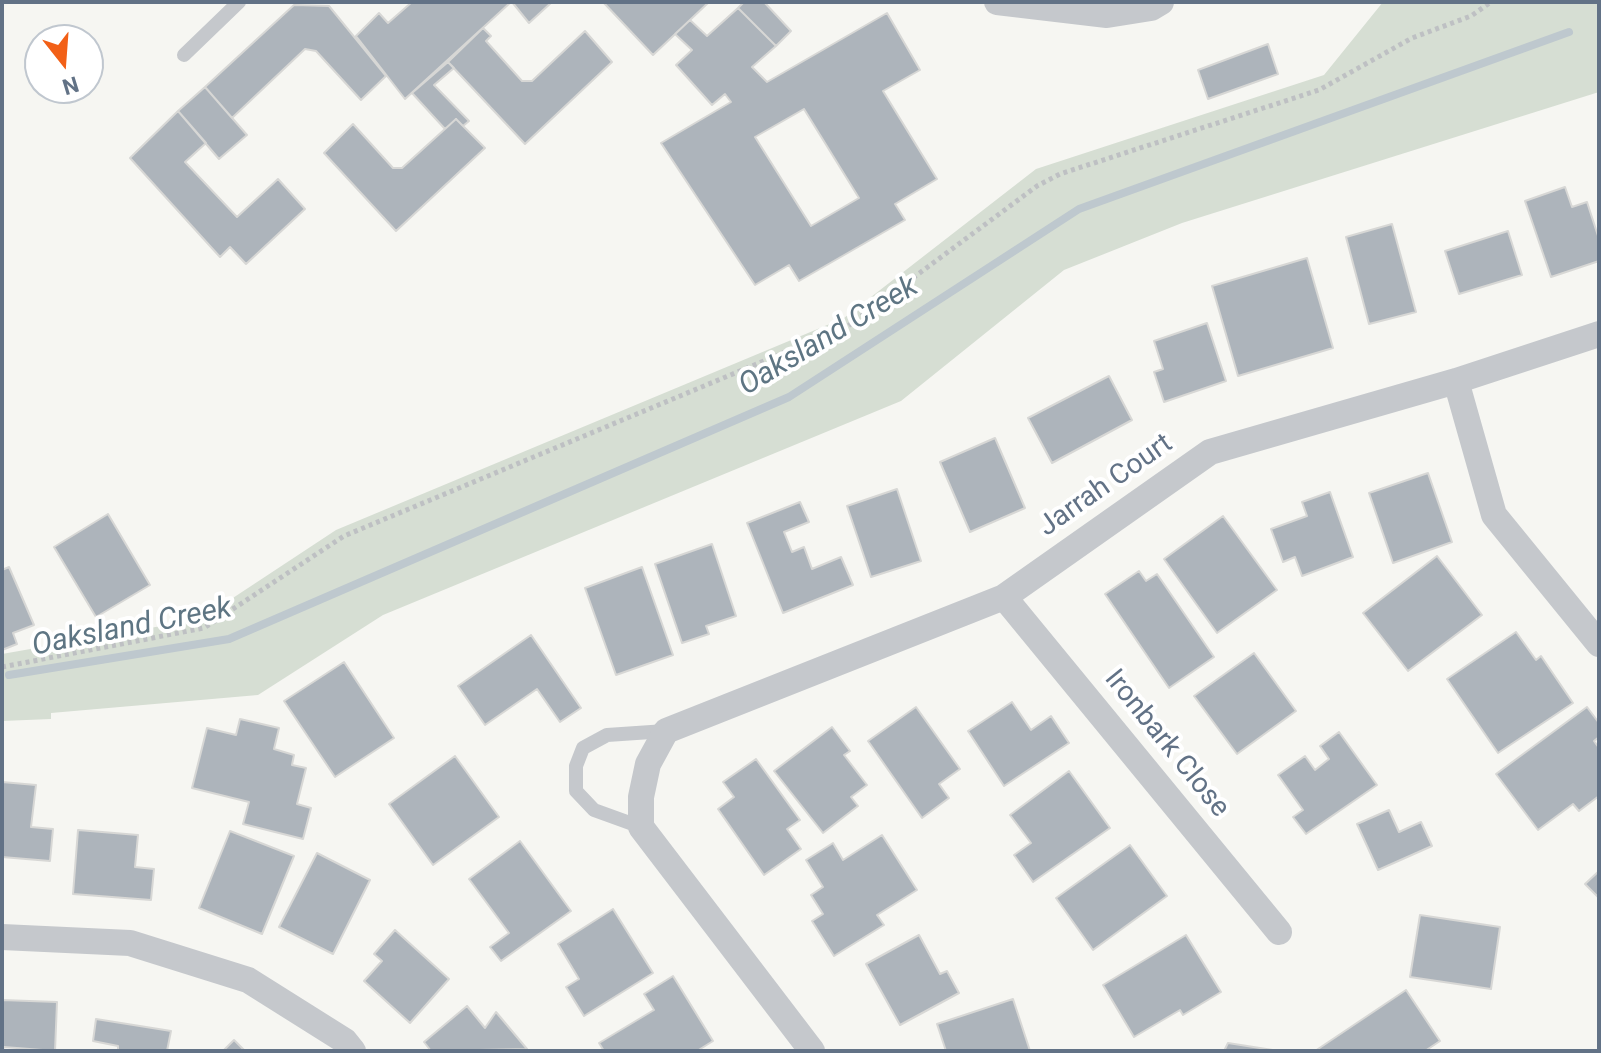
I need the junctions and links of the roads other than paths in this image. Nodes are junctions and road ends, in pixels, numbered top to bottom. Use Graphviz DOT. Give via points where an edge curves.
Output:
graph roads {
  1 [pos="239,2"];
  2 [pos="997,2"];
  3 [pos="1161,2"];
  4 [pos="184,55"];
  5 [pos="1599,334"];
  6 [pos="1456,381"];
  7 [pos="1004,597"];
  8 [pos="1599,644"];
  9 [pos="666,731"];
  10 [pos="641,827"];
  11 [pos="1279,932"];
  12 [pos="2,937"];
  13 [pos="353,1051"];
  14 [pos="812,1051"];
  1 -- 4 [label="lane"];
  2 -- 3 [label="street" via="1107,15"];
  5 -- 6 [label="street, Jarrah Court"];
  6 -- 7 [label="street, Jarrah Court" via="1210,452"];
  6 -- 8 [label="street" via="1494,515"];
  7 -- 9 [label="street, Jarrah Court"];
  7 -- 11 [label="street, Ironbark Close"];
  9 -- 10 [label="street" via="648,764"];
  9 -- 10 [label="lane, Jarrah Court" via="607,735 583,748 576,766 576,791 594,810"];
  10 -- 14 [label="street"];
  12 -- 13 [label="street" via="130,943 248,980"];
}
